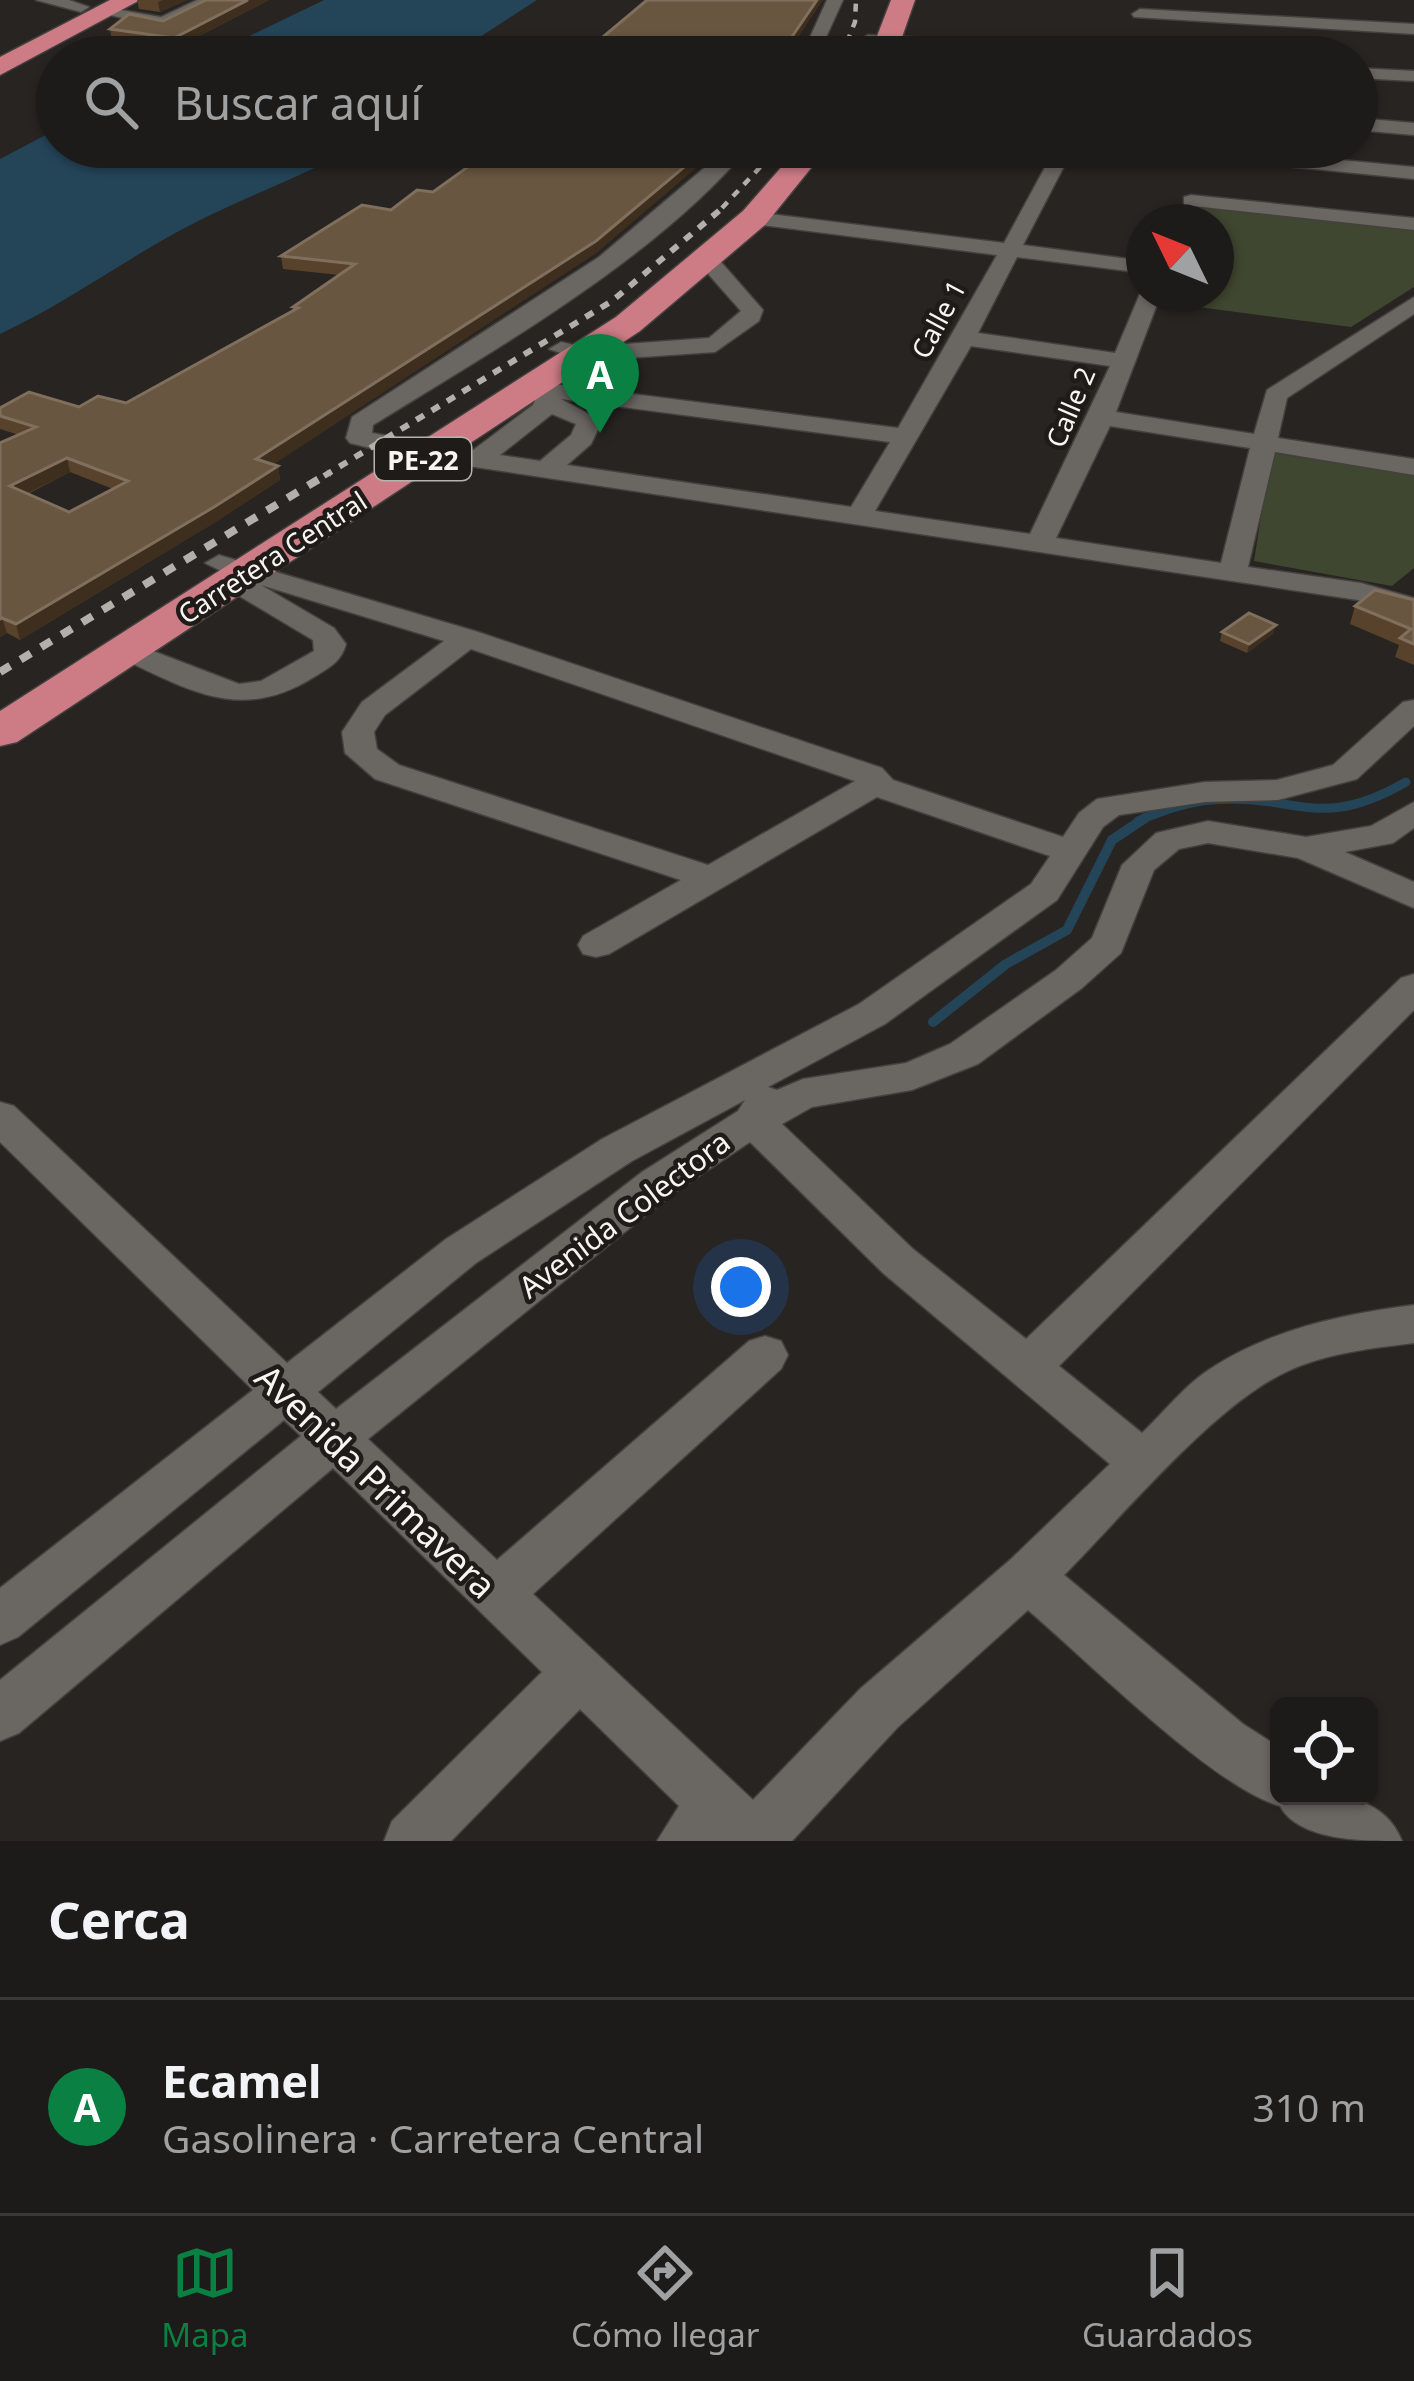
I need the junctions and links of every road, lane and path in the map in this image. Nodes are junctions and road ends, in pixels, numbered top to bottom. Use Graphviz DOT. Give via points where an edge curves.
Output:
graph roads {
  1 [pos="44,0"];
  2 [pos="128,0"];
  3 [pos="210,0"];
  4 [pos="835,0"];
  5 [pos="881,0"];
  6 [pos="903,0"];
  7 [pos="1255,0"];
  8 [pos="94,6"];
  9 [pos="1143,7"];
  10 [pos="1247,21"];
  11 [pos="1414,29"];
  12 [pos="48,36"];
  13 [pos="819,36"];
  14 [pos="876,36"];
  15 [pos="882,36"];
  16 [pos="1128,36"];
  17 [pos="36,44"];
  18 [pos="0,49"];
  19 [pos="0,67"];
  20 [pos="1378,70"];
  21 [pos="1414,72"];
  22 [pos="1378,126"];
  23 [pos="1414,129"];
  24 [pos="719,168"];
  25 [pos="777,168"];
  26 [pos="794,168"];
  27 [pos="1054,168"];
  28 [pos="1199,168"];
  29 [pos="1368,168"];
  30 [pos="1414,173"];
  31 [pos="1191,201"];
  32 [pos="1190,204"];
  33 [pos="1414,224"];
  34 [pos="732,232"];
  35 [pos="1009,250"];
  36 [pos="1126,265"];
  37 [pos="1414,304"];
  38 [pos="1142,312"];
  39 [pos="964,338"];
  40 [pos="572,351"];
  41 [pos="1122,361"];
  42 [pos="534,396"];
  43 [pos="1102,417"];
  44 [pos="907,436"];
  45 [pos="501,441"];
  46 [pos="1267,443"];
  47 [pos="419,449"];
  48 [pos="478,458"];
  49 [pos="556,460"];
  50 [pos="1414,467"];
  51 [pos="859,516"];
  52 [pos="1040,542"];
  53 [pos="234,572"];
  54 [pos="1233,572"];
  55 [pos="1414,608"];
  56 [pos="467,638"];
  57 [pos="128,650"];
  58 [pos="0,701"];
  59 [pos="1414,709"];
  60 [pos="0,732"];
  61 [pos="876,785"];
  62 [pos="1414,812"];
  63 [pos="1306,848"];
  64 [pos="1070,851"];
  65 [pos="714,879"];
  66 [pos="1414,896"];
  67 [pos="596,945"];
  68 [pos="1414,987"];
  69 [pos="791,1054"];
  70 [pos="0,1117"];
  71 [pos="753,1121"];
  72 [pos="1414,1324"];
  73 [pos="766,1355"];
  74 [pos="1028,1367"];
  75 [pos="285,1394"];
  76 [pos="332,1439"];
  77 [pos="1144,1462"];
  78 [pos="1028,1577"];
  79 [pos="495,1595"];
  80 [pos="0,1620"];
  81 [pos="578,1674"];
  82 [pos="0,1714"];
  83 [pos="1270,1774"];
  84 [pos="1318,1805"];
  85 [pos="728,1832"];
  86 [pos="412,1841"];
  87 [pos="1374,1841"];
  1 -- 8 [label="street"];
  2 -- 8 [label="highway"];
  3 -- 8 [label="street" via="163,22"];
  4 -- 13 [label="street"];
  5 -- 14 [label="highway"];
  6 -- 15 [label="highway"];
  7 -- 10 [label="street"];
  8 -- 12 [label="highway"];
  8 -- 18 [label="highway"];
  9 -- 10 [label="street"];
  9 -- 16 [label="street"];
  10 -- 11 [label="street"];
  17 -- 19 [label="highway"];
  20 -- 21 [label="street"];
  22 -- 23 [label="street"];
  24 -- 47 [label="street" via="569,291 361,422 359,438"];
  25 -- 34 [label="highway, Carretera Central / PE-22"];
  26 -- 34 [label="highway, Carretera Central / PE-22"];
  27 -- 35 [label="street, Calle 1"];
  28 -- 31 [label="street"];
  29 -- 30 [label="street"];
  31 -- 32 [label="street"];
  31 -- 33 [label="street"];
  34 -- 35 [label="street"];
  34 -- 40 [label="highway, Carretera Central / PE-22" via="628,324"];
  34 -- 40 [label="street" via="752,310 716,345"];
  35 -- 36 [label="street"];
  35 -- 39 [label="street, Calle 1"];
  37 -- 46 [label="street" via="1276,395"];
  38 -- 41 [label="street, Calle 2"];
  39 -- 41 [label="street"];
  39 -- 44 [label="street, Calle 1"];
  40 -- 42 [label="highway, Carretera Central / PE-22"];
  40 -- 47 [label="highway, Carretera Central / PE-22"];
  41 -- 43 [label="street, Calle 2"];
  42 -- 44 [label="street"];
  42 -- 45 [label="street"];
  42 -- 47 [label="highway, Carretera Central / PE-22"];
  42 -- 49 [label="street" via="590,421"];
  43 -- 46 [label="street"];
  43 -- 52 [label="street, Calle 2"];
  44 -- 51 [label="street, Calle 1"];
  45 -- 48 [label="street"];
  45 -- 49 [label="street"];
  46 -- 50 [label="street"];
  46 -- 54 [label="street"];
  47 -- 48 [label="street"];
  47 -- 53 [label="highway, Carretera Central / PE-22"];
  48 -- 49 [label="street"];
  49 -- 51 [label="street"];
  51 -- 52 [label="street"];
  52 -- 54 [label="street"];
  53 -- 56 [label="street"];
  53 -- 57 [label="highway, Carretera Central / PE-22"];
  53 -- 57 [label="street" via="324,634 328,655 250,694"];
  53 -- 58 [label="highway, Carretera Central / PE-22"];
  54 -- 55 [label="street"];
  56 -- 61 [label="street" via="870,775"];
  56 -- 65 [label="street" via="373,709 358,732 362,753 387,772"];
  57 -- 60 [label="highway, Carretera Central / PE-22"];
  59 -- 64 [label="street, Avenida Colectora" via="1345,772 1278,790 1109,806"];
  61 -- 64 [label="street"];
  61 -- 65 [label="street"];
  62 -- 63 [label="street, Avenida Colectora" via="1381,835"];
  63 -- 66 [label="street"];
  63 -- 71 [label="street, Avenida Colectora" via="1208,832 1168,841 1139,865 1108,944 964,1054 912,1076 803,1094"];
  64 -- 69 [label="street, Avenida Colectora" via="1044,892 872,1014"];
  65 -- 67 [label="street"];
  68 -- 74 [label="street"];
  69 -- 71 [label="street"];
  69 -- 75 [label="street, Avenida Colectora" via="617,1150 461,1251"];
  70 -- 75 [label="street, Avenida Primavera"];
  71 -- 74 [label="street" via="898,1261"];
  71 -- 76 [label="street, Avenida Colectora" via="657,1184"];
  72 -- 77 [label="street" via="1278,1354 1223,1385"];
  73 -- 79 [label="street"];
  74 -- 77 [label="street"];
  75 -- 76 [label="street, Avenida Primavera"];
  75 -- 80 [label="street, Avenida Colectora"];
  76 -- 79 [label="street, Avenida Primavera"];
  76 -- 82 [label="street, Avenida Colectora"];
  77 -- 78 [label="street"];
  78 -- 83 [label="street"];
  78 -- 85 [label="street"];
  79 -- 81 [label="street, Avenida Primavera"];
  81 -- 85 [label="street, Avenida Primavera"];
  81 -- 86 [label="street"];
  84 -- 87 [label="street"];
}
